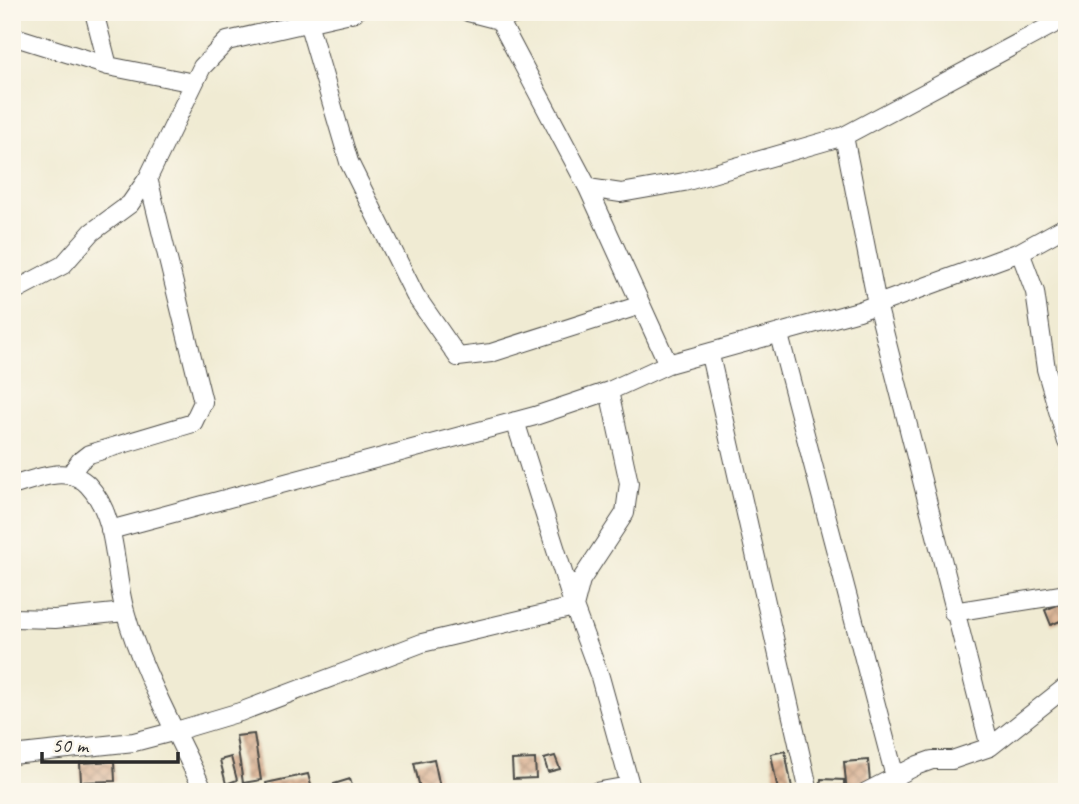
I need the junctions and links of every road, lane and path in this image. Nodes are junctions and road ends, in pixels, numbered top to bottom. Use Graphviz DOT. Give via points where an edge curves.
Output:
graph roads {
  1 [pos="94,12"];
  2 [pos="355,12"];
  3 [pos="468,12"];
  4 [pos="526,12"];
  5 [pos="495,15"];
  6 [pos="1067,17"];
  7 [pos="308,18"];
  8 [pos="12,36"];
  9 [pos="108,66"];
  10 [pos="194,83"];
  11 [pos="844,136"];
  12 [pos="148,178"];
  13 [pos="588,188"];
  14 [pos="1067,226"];
  15 [pos="1020,252"];
  16 [pos="12,292"];
  17 [pos="877,304"];
  18 [pos="641,305"];
  19 [pos="779,335"];
  20 [pos="710,355"];
  21 [pos="668,364"];
  22 [pos="609,391"];
  23 [pos="515,421"];
  24 [pos="1067,442"];
  25 [pos="70,475"];
  26 [pos="12,486"];
  27 [pos="110,530"];
  28 [pos="1067,594"];
  29 [pos="574,607"];
  30 [pos="125,612"];
  31 [pos="953,612"];
  32 [pos="12,618"];
  33 [pos="1067,686"];
  34 [pos="176,731"];
  35 [pos="990,747"];
  36 [pos="12,755"];
  37 [pos="895,777"];
  38 [pos="630,789"];
  39 [pos="204,792"];
  40 [pos="595,792"];
  41 [pos="808,792"];
  42 [pos="866,792"];
  1 -- 9 [label="street"];
  2 -- 7 [label="street"];
  3 -- 5 [label="street"];
  4 -- 5 [label="street"];
  5 -- 13 [label="street"];
  6 -- 11 [label="street"];
  7 -- 10 [label="street" via="227,41 202,67"];
  7 -- 18 [label="street" via="349,162 415,295 458,357 491,353"];
  8 -- 9 [label="street"];
  9 -- 10 [label="street"];
  10 -- 12 [label="street"];
  11 -- 13 [label="street" via="684,182 621,193"];
  11 -- 17 [label="street"];
  12 -- 16 [label="street" via="130,204 92,232 63,265"];
  12 -- 25 [label="street" via="203,402 193,423 89,454"];
  13 -- 18 [label="street"];
  14 -- 15 [label="street"];
  15 -- 17 [label="street"];
  15 -- 24 [label="street" via="1035,292 1046,369"];
  17 -- 19 [label="street"];
  17 -- 31 [label="street"];
  18 -- 21 [label="street"];
  19 -- 20 [label="street"];
  19 -- 37 [label="street"];
  20 -- 21 [label="street"];
  20 -- 41 [label="street"];
  21 -- 22 [label="street"];
  22 -- 23 [label="street"];
  22 -- 29 [label="street" via="629,483 625,513 581,580"];
  23 -- 27 [label="street"];
  23 -- 29 [label="street"];
  25 -- 26 [label="street" via="52,474"];
  25 -- 27 [label="street" via="87,483"];
  27 -- 30 [label="street"];
  28 -- 31 [label="street"];
  29 -- 34 [label="street" via="422,643 240,712"];
  29 -- 38 [label="street" via="600,677"];
  30 -- 32 [label="street"];
  30 -- 34 [label="street"];
  31 -- 35 [label="street"];
  33 -- 35 [label="street"];
  34 -- 36 [label="street" via="134,742"];
  34 -- 39 [label="street"];
  35 -- 37 [label="street" via="952,760 932,760"];
  37 -- 42 [label="street"];
  38 -- 40 [label="street"];
}
